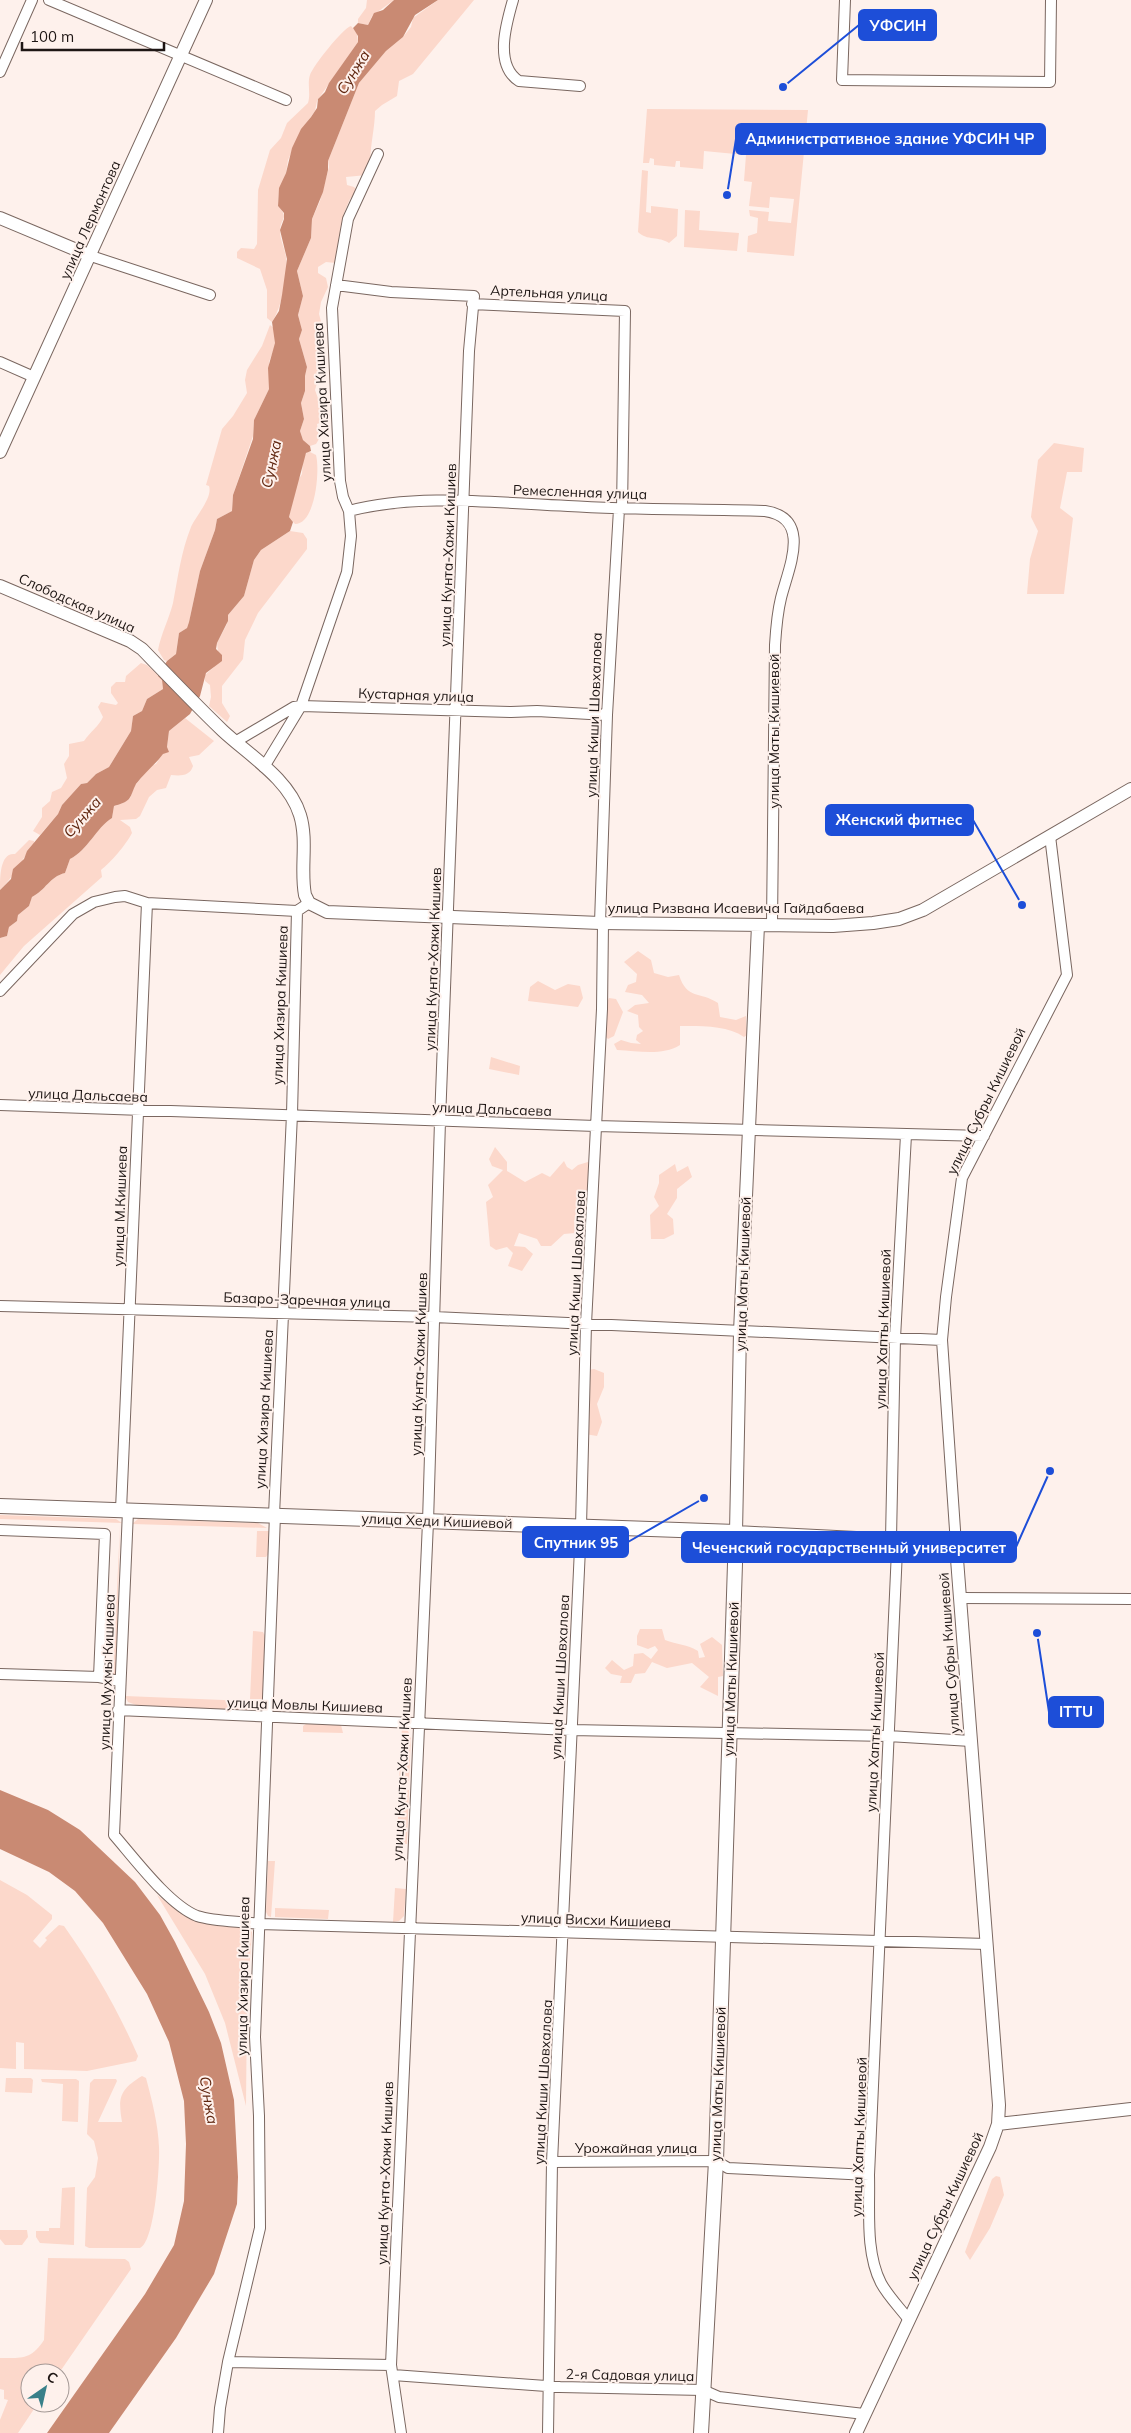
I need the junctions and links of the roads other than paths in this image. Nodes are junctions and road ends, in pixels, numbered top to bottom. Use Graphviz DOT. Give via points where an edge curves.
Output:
graph roads {
  1 [pos="32,0"];
  2 [pos="48,0"];
  3 [pos="206,0"];
  4 [pos="513,0"];
  5 [pos="845,0"];
  6 [pos="1051,0"];
  7 [pos="181,56"];
  8 [pos="0,72"];
  9 [pos="580,86"];
  10 [pos="286,100"];
  11 [pos="378,154"];
  12 [pos="0,218"];
  13 [pos="91,256"];
  14 [pos="336,285"];
  15 [pos="210,295"];
  16 [pos="472,300"];
  17 [pos="626,311"];
  18 [pos="0,362"];
  19 [pos="34,377"];
  20 [pos="0,452"];
  21 [pos="464,502"];
  22 [pos="621,509"];
  23 [pos="349,510"];
  24 [pos="794,539"];
  25 [pos="0,586"];
  26 [pos="301,706"];
  27 [pos="456,710"];
  28 [pos="607,715"];
  29 [pos="235,742"];
  30 [pos="264,768"];
  31 [pos="1131,789"];
  32 [pos="1050,836"];
  33 [pos="147,902"];
  34 [pos="309,903"];
  35 [pos="297,911"];
  36 [pos="448,916"];
  37 [pos="601,923"];
  38 [pos="772,924"];
  39 [pos="758,925"];
  40 [pos="1,988"];
  41 [pos="0,1105"];
  42 [pos="138,1111"];
  43 [pos="292,1114"];
  44 [pos="440,1121"];
  45 [pos="596,1126"];
  46 [pos="749,1128"];
  47 [pos="906,1135"];
  48 [pos="984,1136"];
  49 [pos="0,1306"];
  50 [pos="130,1309"];
  51 [pos="284,1314"];
  52 [pos="434,1317"];
  53 [pos="586,1324"];
  54 [pos="740,1332"];
  55 [pos="895,1338"];
  56 [pos="942,1340"];
  57 [pos="0,1506"];
  58 [pos="124,1510"];
  59 [pos="274,1515"];
  60 [pos="428,1522"];
  61 [pos="581,1526"];
  62 [pos="0,1530"];
  63 [pos="736,1532"];
  64 [pos="891,1539"];
  65 [pos="957,1559"];
  66 [pos="960,1598"];
  67 [pos="1131,1599"];
  68 [pos="0,1674"];
  69 [pos="99,1677"];
  70 [pos="119,1680"];
  71 [pos="118,1710"];
  72 [pos="267,1717"];
  73 [pos="418,1723"];
  74 [pos="571,1730"];
  75 [pos="729,1733"];
  76 [pos="888,1736"];
  77 [pos="971,1742"];
  78 [pos="205,1918"];
  79 [pos="259,1924"];
  80 [pos="409,1927"];
  81 [pos="563,1933"];
  82 [pos="722,1937"];
  83 [pos="880,1940"];
  84 [pos="987,1944"];
  85 [pos="1131,2109"];
  86 [pos="998,2124"];
  87 [pos="716,2161"];
  88 [pos="552,2162"];
  89 [pos="869,2175"];
  90 [pos="909,2320"];
  91 [pos="228,2362"];
  92 [pos="392,2370"];
  93 [pos="550,2386"];
  94 [pos="703,2390"];
  95 [pos="864,2414"];
  96 [pos="218,2433"];
  97 [pos="401,2433"];
  98 [pos="548,2433"];
  99 [pos="701,2433"];
  100 [pos="856,2433"];
  1 -- 8 [label="street"];
  2 -- 7 [label="street"];
  3 -- 7 [label="street, улица Лермонтова"];
  4 -- 9 [label="street" via="504,52 505,66 511,76 519,81"];
  5 -- 6 [label="street" via="842,80 1050,82"];
  7 -- 10 [label="street"];
  7 -- 13 [label="street, улица Лермонтова"];
  11 -- 14 [label="street, улица Хизира Кишиева" via="348,219"];
  12 -- 13 [label="street"];
  13 -- 15 [label="street"];
  13 -- 19 [label="street, улица Лермонтова"];
  14 -- 16 [label="street, Артельная улица"];
  14 -- 23 [label="street, улица Хизира Кишиева" via="332,308 339,466 343,497"];
  16 -- 17 [label="street, Артельная улица"];
  16 -- 21 [label="street, улица Кунта-Хажи Кишиев"];
  17 -- 22 [label="street, улица Киши Шовхалова"];
  18 -- 19 [label="street"];
  19 -- 20 [label="street, улица Лермонтова"];
  21 -- 22 [label="street, Ремесленная улица"];
  21 -- 23 [label="street, Ремесленная улица" via="387,502"];
  21 -- 27 [label="street, улица Кунта-Хажи Кишиев"];
  22 -- 24 [label="street, Ремесленная улица" via="774,512 788,522"];
  22 -- 28 [label="street, улица Киши Шовхалова"];
  23 -- 26 [label="street, улица Хизира Кишиева" via="351,536 347,572"];
  24 -- 38 [label="street, улица Маты Кишиевой" via="778,611 775,645"];
  25 -- 29 [label="street, Слободская улица" via="142,649"];
  26 -- 27 [label="street, Кустарная улица"];
  26 -- 29 [label="street, Кустарная улица"];
  26 -- 30 [label="street, улица Хизира Кишиева"];
  27 -- 28 [label="street, Кустарная улица"];
  27 -- 36 [label="street, улица Кунта-Хажи Кишиев"];
  28 -- 37 [label="street, улица Киши Шовхалова"];
  29 -- 30 [label="street, Слободская улица"];
  30 -- 34 [label="street" via="286,790 301,817 303,885"];
  31 -- 32 [label="street, улица Ризвана Исаевича Гайдабаева"];
  32 -- 38 [label="street, улица Ризвана Исаевича Гайдабаева" via="930,906 899,919 847,925"];
  32 -- 48 [label="street, улица Субры Кишиевой" via="1067,975"];
  33 -- 35 [label="street"];
  33 -- 40 [label="street" via="125,896 87,906 74,914"];
  33 -- 42 [label="street, улица М.Кишиева"];
  34 -- 35 [label="street, улица Хизира Кишиева"];
  34 -- 36 [label="street, улица Ризвана Исаевича Гайдабаева" via="327,912"];
  35 -- 43 [label="street, улица Хизира Кишиева"];
  36 -- 37 [label="street, улица Ризвана Исаевича Гайдабаева"];
  36 -- 44 [label="street, улица Кунта-Хажи Кишиев"];
  37 -- 39 [label="street, улица Ризвана Исаевича Гайдабаева"];
  37 -- 45 [label="street, улица Киши Шовхалова" via="602,1009"];
  38 -- 39 [label="street, улица Ризвана Исаевича Гайдабаева"];
  39 -- 46 [label="street, улица Маты Кишиевой"];
  41 -- 42 [label="street, улица Дальсаева"];
  42 -- 43 [label="street, улица Дальсаева"];
  42 -- 50 [label="street, улица М.Кишиева"];
  43 -- 44 [label="street, улица Дальсаева"];
  43 -- 51 [label="street, улица Хизира Кишиева"];
  44 -- 45 [label="street, улица Дальсаева"];
  44 -- 52 [label="street, улица Кунта-Хажи Кишиев"];
  45 -- 46 [label="street, улица Дальсаева"];
  45 -- 53 [label="street, улица Киши Шовхалова"];
  46 -- 47 [label="street, улица Дальсаева"];
  46 -- 54 [label="street, улица Маты Кишиевой"];
  47 -- 48 [label="street, улица Дальсаева"];
  47 -- 55 [label="street, улица Хапты Кишиевой"];
  48 -- 56 [label="street, улица Субры Кишиевой" via="962,1178"];
  49 -- 50 [label="street, Базаро-Заречная улица"];
  50 -- 51 [label="street, Базаро-Заречная улица"];
  50 -- 58 [label="street, улица М.Кишиева"];
  51 -- 52 [label="street, Базаро-Заречная улица"];
  51 -- 59 [label="street, улица Хизира Кишиева"];
  52 -- 53 [label="street, Базаро-Заречная улица"];
  52 -- 60 [label="street, улица Кунта-Хажи Кишиев"];
  53 -- 54 [label="street, Базаро-Заречная улица"];
  53 -- 61 [label="street, улица Киши Шовхалова"];
  54 -- 55 [label="street, Базаро-Заречная улица"];
  54 -- 63 [label="street, улица Маты Кишиевой"];
  55 -- 56 [label="street, Базаро-Заречная улица"];
  55 -- 64 [label="street, улица Хапты Кишиевой"];
  56 -- 65 [label="street, улица Субры Кишиевой"];
  57 -- 58 [label="main road, улица Хеди Кишиевой"];
  58 -- 59 [label="main road, улица Хеди Кишиевой"];
  58 -- 70 [label="street, улица Мухмы Кишиева"];
  59 -- 60 [label="main road, улица Хеди Кишиевой"];
  59 -- 72 [label="street, улица Хизира Кишиева"];
  60 -- 61 [label="main road, улица Хеди Кишиевой"];
  60 -- 73 [label="street, улица Кунта-Хажи Кишиев"];
  61 -- 63 [label="main road, улица Хеди Кишиевой"];
  61 -- 74 [label="street, улица Киши Шовхалова"];
  62 -- 69 [label="street" via="105,1534"];
  63 -- 64 [label="street, улица Хеди Кишиевой"];
  63 -- 75 [label="main road, улица Маты Кишиевой"];
  64 -- 65 [label="street, улица Хеди Кишиевой" via="936,1542"];
  64 -- 76 [label="street, улица Хапты Кишиевой" via="897,1550"];
  65 -- 66 [label="street, улица Субры Кишиевой"];
  66 -- 67 [label="street"];
  66 -- 77 [label="street, улица Субры Кишиевой"];
  68 -- 69 [label="street"];
  69 -- 70 [label="street"];
  70 -- 71 [label="street, улица Мухмы Кишиева"];
  71 -- 72 [label="street, улица Мовлы Кишиева"];
  71 -- 78 [label="street, улица Мухмы Кишиева" via="114,1835 139,1866 180,1905"];
  72 -- 73 [label="street, улица Мовлы Кишиева"];
  72 -- 79 [label="street, улица Хизира Кишиева"];
  73 -- 74 [label="street, улица Мовлы Кишиева"];
  73 -- 80 [label="street, улица Кунта-Хажи Кишиев"];
  74 -- 75 [label="street, улица Мовлы Кишиева"];
  74 -- 81 [label="street, улица Киши Шовхалова"];
  75 -- 76 [label="street, улица Мовлы Кишиева"];
  75 -- 82 [label="main road, улица Маты Кишиевой"];
  76 -- 77 [label="street, улица Мовлы Кишиева"];
  76 -- 83 [label="street, улица Хапты Кишиевой"];
  77 -- 84 [label="street, улица Субры Кишиевой"];
  78 -- 79 [label="street, улица Висхи Кишиева"];
  79 -- 80 [label="street, улица Висхи Кишиева"];
  79 -- 91 [label="street, улица Хизира Кишиева" via="255,2037 260,2228"];
  80 -- 81 [label="street, улица Висхи Кишиева"];
  80 -- 92 [label="street, улица Кунта-Хажи Кишиев"];
  81 -- 82 [label="street, улица Висхи Кишиева"];
  81 -- 88 [label="street, улица Киши Шовхалова"];
  82 -- 83 [label="street, улица Висхи Кишиева"];
  82 -- 87 [label="main road, улица Маты Кишиевой"];
  83 -- 84 [label="street, улица Висхи Кишиева"];
  83 -- 89 [label="street, улица Хапты Кишиевой"];
  84 -- 86 [label="street, улица Субры Кишиевой"];
  85 -- 86 [label="street"];
  86 -- 90 [label="street, улица Субры Кишиевой"];
  87 -- 88 [label="street, Урожайная улица"];
  87 -- 89 [label="street, Урожайная улица" via="728,2168"];
  87 -- 94 [label="main road, улица Маты Кишиевой"];
  88 -- 93 [label="street, улица Киши Шовхалова"];
  89 -- 90 [label="street, улица Хапты Кишиевой" via="874,2263 881,2283"];
  90 -- 95 [label="street, улица Субры Кишиевой"];
  91 -- 92 [label="street, 2-я Садовая улица"];
  91 -- 96 [label="street, улица Хизира Кишиева"];
  92 -- 93 [label="street, 2-я Садовая улица"];
  92 -- 97 [label="street, улица Кунта-Хажи Кишиев"];
  93 -- 94 [label="street, 2-я Садовая улица"];
  93 -- 98 [label="street, улица Киши Шовхалова"];
  94 -- 95 [label="street, 2-я Садовая улица" via="719,2397"];
  94 -- 99 [label="main road, улица Маты Кишиевой"];
  95 -- 100 [label="street, улица Субры Кишиевой"];
}
